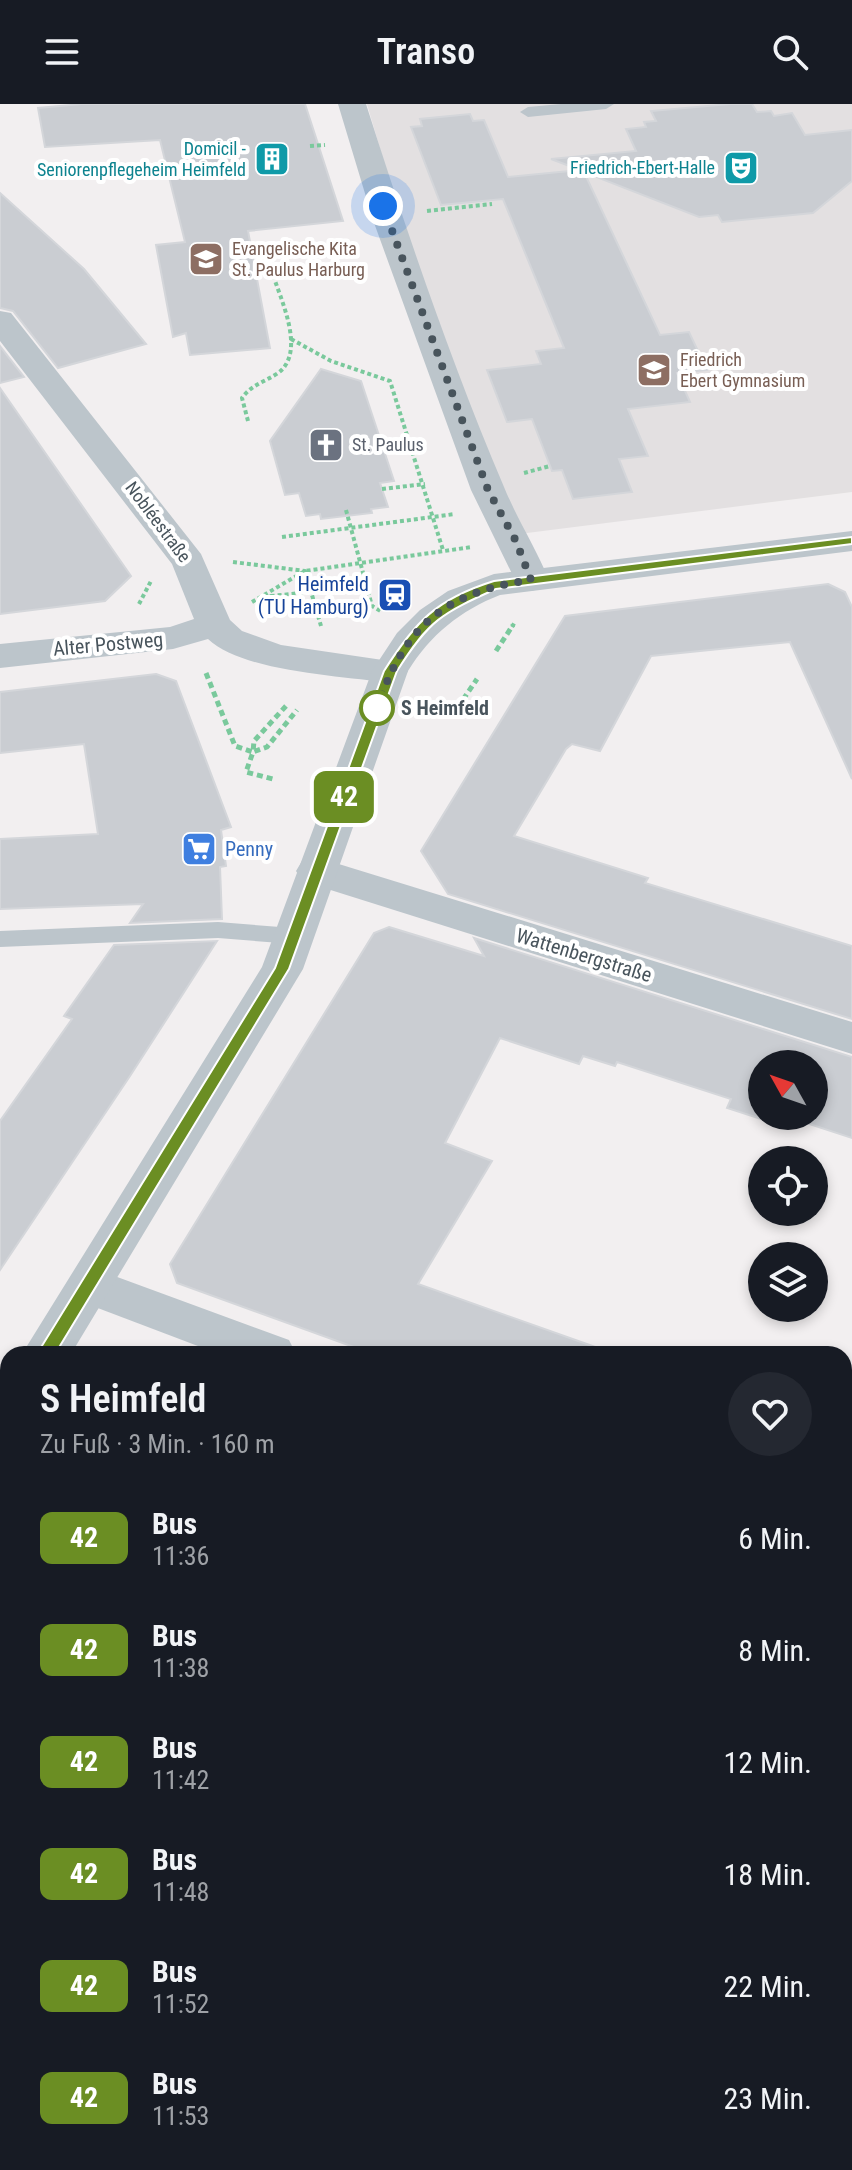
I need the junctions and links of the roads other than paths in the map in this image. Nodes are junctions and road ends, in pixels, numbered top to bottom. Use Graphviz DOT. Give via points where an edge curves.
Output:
graph roads {
  1 [pos="352,104"];
  2 [pos="606,104"];
  3 [pos="528,112"];
  4 [pos="0,320"];
  5 [pos="852,541"];
  6 [pos="531,580"];
  7 [pos="214,625"];
  8 [pos="0,656"];
  9 [pos="390,671"];
  10 [pos="316,871"];
  11 [pos="293,936"];
  12 [pos="0,939"];
  13 [pos="852,1038"];
  14 [pos="90,1286"];
  15 [pos="51,1346"];
  16 [pos="251,1346"];
  1 -- 6 [label="street" via="388,220 496,508"];
  2 -- 3 [label="lane"];
  4 -- 7 [label="street, Nobléestraße" via="189,562"];
  5 -- 6 [label="street"];
  6 -- 9 [label="street" via="477,591 447,606 415,631"];
  7 -- 8 [label="street, Alter Postweg" via="173,638"];
  7 -- 9 [label="street" via="253,650"];
  9 -- 10 [label="street"];
  10 -- 11 [label="street"];
  10 -- 13 [label="street, Wattenbergstraße"];
  11 -- 12 [label="lane" via="218,930"];
  11 -- 14 [label="street" via="282,969"];
  14 -- 15 [label="street"];
  14 -- 16 [label="street"];
}
